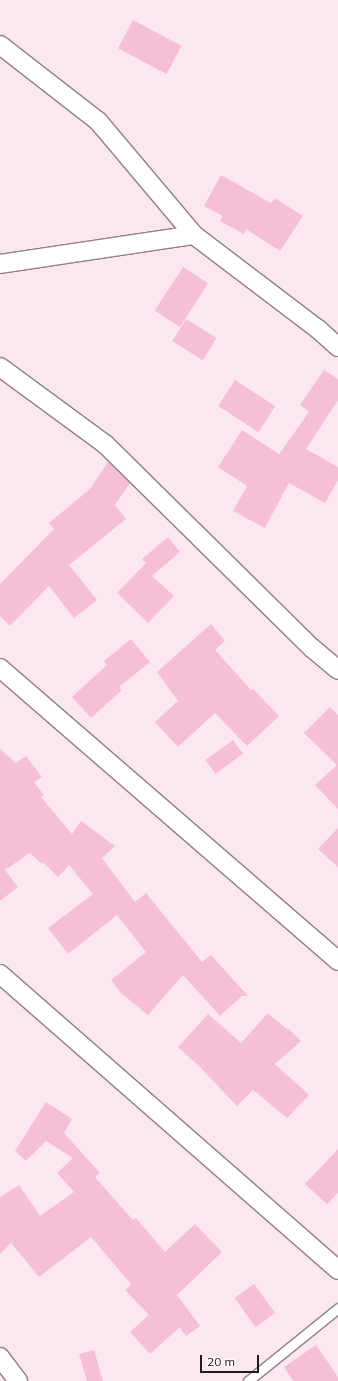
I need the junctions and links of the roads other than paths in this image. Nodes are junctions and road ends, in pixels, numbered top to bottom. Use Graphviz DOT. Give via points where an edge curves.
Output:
graph roads {
  1 [pos="0,45"];
  2 [pos="194,235"];
  3 [pos="0,264"];
  4 [pos="338,347"];
  5 [pos="0,367"];
  6 [pos="0,668"];
  7 [pos="338,670"];
  8 [pos="338,962"];
  9 [pos="0,974"];
  10 [pos="338,1270"];
  11 [pos="338,1308"];
  12 [pos="0,1357"];
  13 [pos="18,1381"];
  14 [pos="248,1381"];
  1 -- 2 [label="street" via="98,121"];
  2 -- 3 [label="street"];
  2 -- 4 [label="street"];
  5 -- 7 [label="street" via="105,444 312,648"];
  6 -- 8 [label="street"];
  9 -- 10 [label="street"];
  11 -- 14 [label="lane"];
  12 -- 13 [label="street"];
}
